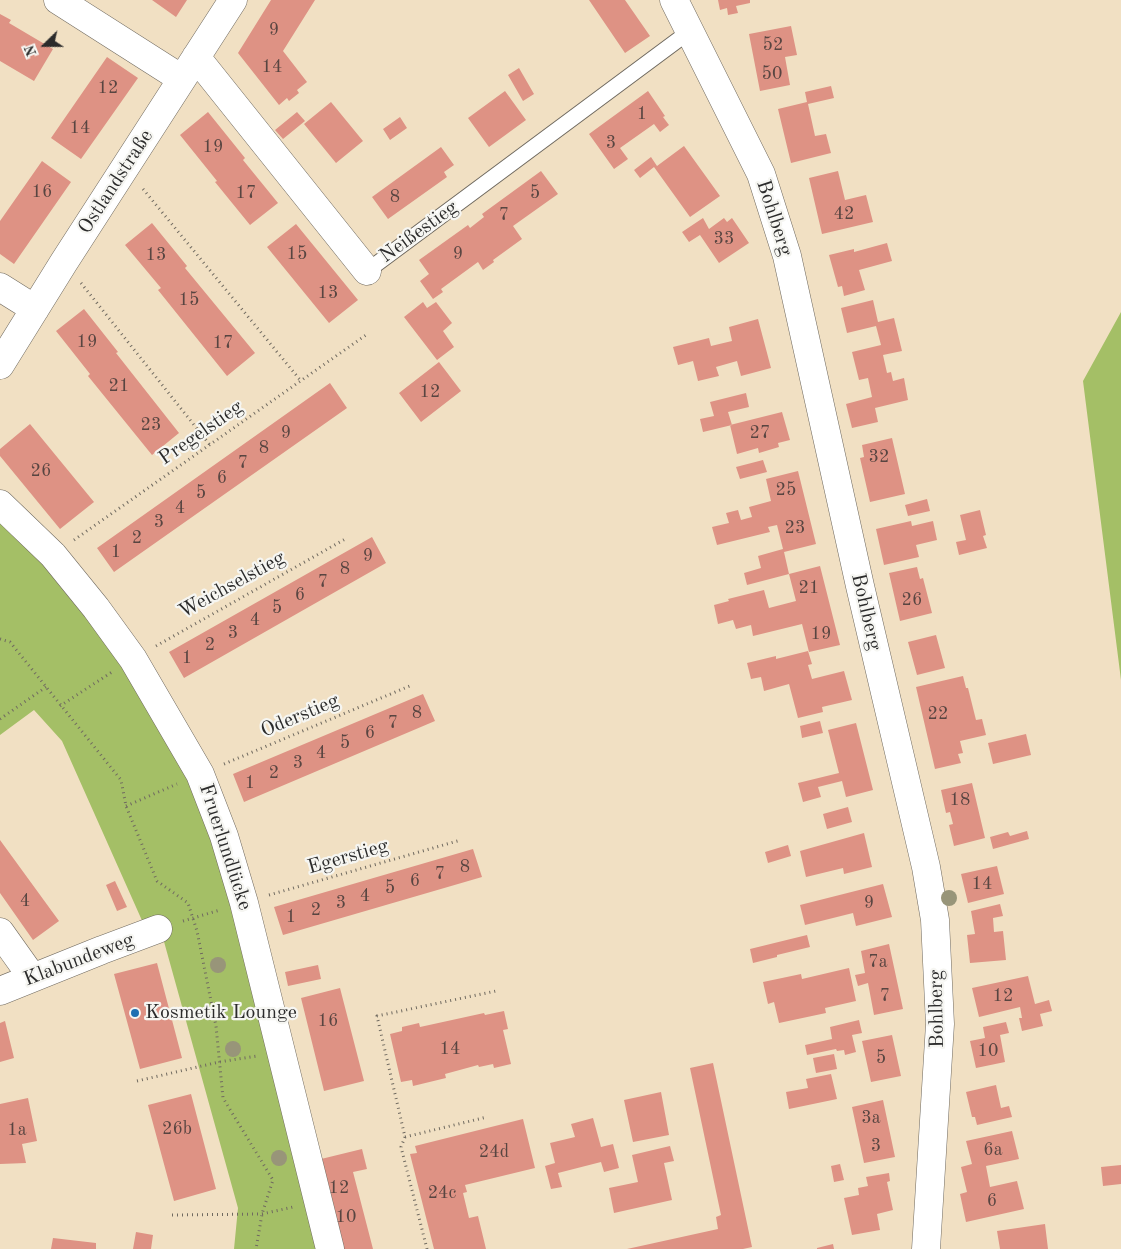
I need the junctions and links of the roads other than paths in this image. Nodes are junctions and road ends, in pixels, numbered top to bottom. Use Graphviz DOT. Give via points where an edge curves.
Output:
graph roads {
  1 [pos="58,0"];
  2 [pos="233,0"];
  3 [pos="674,0"];
  4 [pos="690,31"];
  5 [pos="189,68"];
  6 [pos="367,271"];
  7 [pos="0,287"];
  8 [pos="35,309"];
  9 [pos="0,365"];
  10 [pos="0,504"];
  11 [pos="158,929"];
  12 [pos="0,932"];
  13 [pos="32,977"];
  14 [pos="0,991"];
  15 [pos="330,1249"];
  16 [pos="926,1249"];
  1 -- 5 [label="street, Neißestieg"];
  2 -- 5 [label="street, Ostlandstraße"];
  3 -- 4 [label="street, Bohlberg"];
  4 -- 6 [label="lane, Neißestieg"];
  4 -- 16 [label="street, Bohlberg" via="760,174 787,256 926,867 935,920 940,1024"];
  5 -- 6 [label="street, Neißestieg"];
  5 -- 8 [label="street, Ostlandstraße"];
  7 -- 8 [label="street"];
  8 -- 9 [label="street, Ostlandstraße"];
  10 -- 15 [label="street, Fruerlundlücke" via="53,555 96,608 133,659 200,774 224,836 244,903"];
  11 -- 13 [label="street, Klabundeweg"];
  12 -- 13 [label="street"];
  13 -- 14 [label="street, Klabundeweg"];
}
